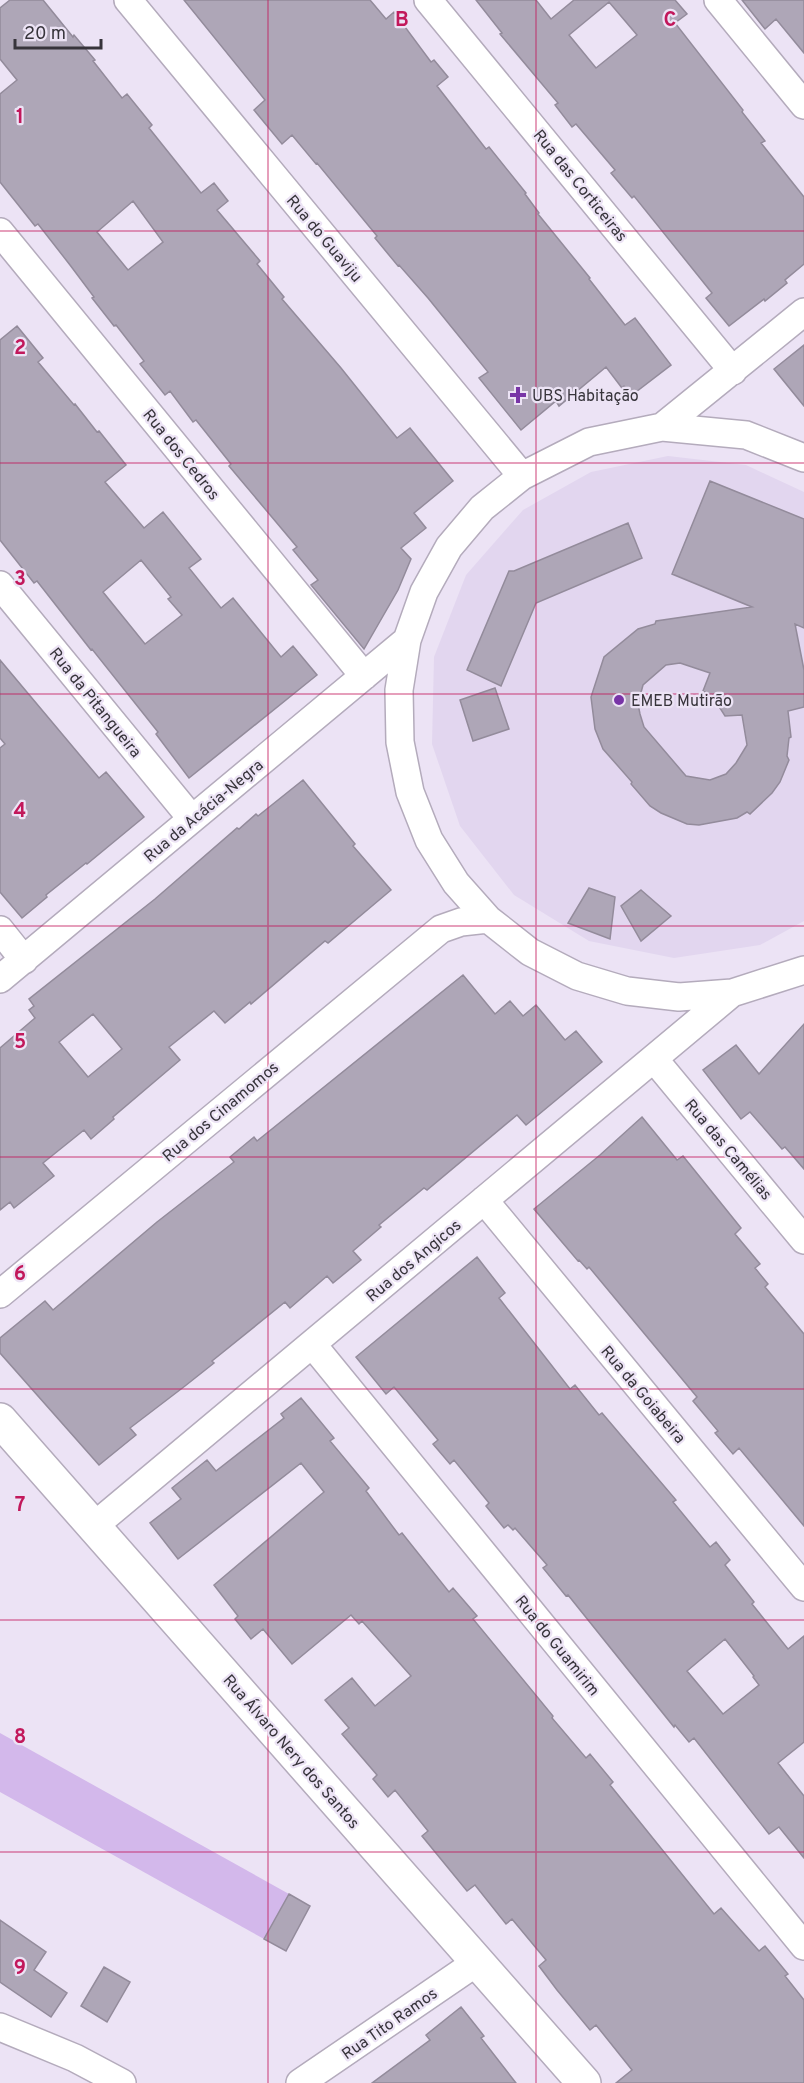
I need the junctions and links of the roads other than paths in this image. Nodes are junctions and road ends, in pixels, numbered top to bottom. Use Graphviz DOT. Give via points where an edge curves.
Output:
graph roads {
  1 [pos="128,0"];
  2 [pos="428,0"];
  3 [pos="718,0"];
  4 [pos="804,105"];
  5 [pos="0,232"];
  6 [pos="804,312"];
  7 [pos="733,371"];
  8 [pos="662,428"];
  9 [pos="804,458"];
  10 [pos="522,476"];
  11 [pos="0,585"];
  12 [pos="407,640"];
  13 [pos="364,675"];
  14 [pos="192,819"];
  15 [pos="456,883"];
  16 [pos="488,919"];
  17 [pos="441,929"];
  18 [pos="0,930"];
  19 [pos="24,960"];
  20 [pos="804,970"];
  21 [pos="0,979"];
  22 [pos="732,993"];
  23 [pos="654,1059"];
  24 [pos="484,1200"];
  25 [pos="804,1240"];
  26 [pos="0,1294"];
  27 [pos="312,1344"];
  28 [pos="0,1420"];
  29 [pos="94,1526"];
  30 [pos="804,1587"];
  31 [pos="804,1946"];
  32 [pos="477,1962"];
  33 [pos="0,2028"];
  34 [pos="122,2083"];
  35 [pos="300,2083"];
  36 [pos="584,2083"];
  1 -- 10 [label="street, Rua do Guaviju"];
  2 -- 7 [label="street, Rua das Corticeiras"];
  3 -- 4 [label="street"];
  5 -- 13 [label="street, Rua dos Cedros"];
  6 -- 7 [label="street"];
  7 -- 8 [label="street"];
  8 -- 9 [label="street" via="746,435"];
  8 -- 10 [label="street" via="589,442"];
  10 -- 12 [label="street" via="482,508 449,547 424,592"];
  11 -- 14 [label="street, Rua da Pitangueira"];
  12 -- 13 [label="street, Rua da Acácia-Negra"];
  12 -- 15 [label="street" via="399,690 400,742 410,792 429,840"];
  13 -- 14 [label="street, Rua da Acácia-Negra"];
  14 -- 19 [label="street, Rua da Acácia-Negra"];
  15 -- 16 [label="street"];
  15 -- 17 [label="street, Rua dos Cinamomos"];
  16 -- 17 [label="street, Rua dos Cinamomos"];
  16 -- 22 [label="street" via="530,952 577,976 627,991 679,997"];
  17 -- 26 [label="street, Rua dos Cinamomos"];
  18 -- 19 [label="street"];
  19 -- 21 [label="street, Rua da Acácia-Negra"];
  20 -- 22 [label="street"];
  22 -- 23 [label="street, Rua dos Angicos"];
  23 -- 24 [label="street, Rua dos Angicos"];
  23 -- 25 [label="street, Rua das Camélias"];
  24 -- 27 [label="street, Rua dos Angicos"];
  24 -- 30 [label="street, Rua da Goiabeira"];
  27 -- 29 [label="street, Rua dos Angicos"];
  27 -- 31 [label="street, Rua do Guamirim"];
  28 -- 29 [label="main road, Rua Álvaro Nery dos Santos"];
  29 -- 32 [label="main road, Rua Álvaro Nery dos Santos"];
  32 -- 35 [label="street, Rua Tito Ramos"];
  32 -- 36 [label="main road, Rua Álvaro Nery dos Santos"];
  33 -- 34 [label="street" via="75,2058"];
}
